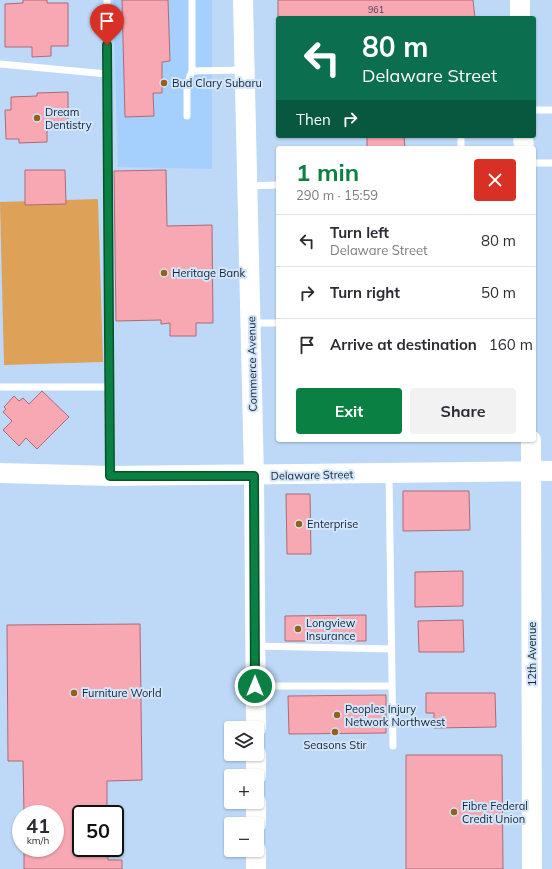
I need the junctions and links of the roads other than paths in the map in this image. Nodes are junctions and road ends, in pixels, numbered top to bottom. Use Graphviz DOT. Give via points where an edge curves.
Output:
graph roads {
  1 [pos="106,0"];
  2 [pos="192,0"];
  3 [pos="243,0"];
  4 [pos="520,0"];
  5 [pos="520,16"];
  6 [pos="0,64"];
  7 [pos="244,70"];
  8 [pos="192,71"];
  9 [pos="107,74"];
  10 [pos="536,110"];
  11 [pos="552,110"];
  12 [pos="187,116"];
  13 [pos="536,163"];
  14 [pos="552,163"];
  15 [pos="276,185"];
  16 [pos="247,187"];
  17 [pos="250,323"];
  18 [pos="276,323"];
  19 [pos="0,387"];
  20 [pos="110,387"];
  21 [pos="532,442"];
  22 [pos="552,471"];
  23 [pos="532,472"];
  24 [pos="0,473"];
  25 [pos="388,474"];
  26 [pos="110,476"];
  27 [pos="254,476"];
  28 [pos="255,646"];
  29 [pos="392,649"];
  30 [pos="255,686"];
  31 [pos="392,686"];
  32 [pos="256,721"];
  33 [pos="393,746"];
  34 [pos="256,857"];
  35 [pos="256,869"];
  36 [pos="532,869"];
  1 -- 9 [label="lane"];
  2 -- 8 [label="lane"];
  3 -- 7 [label="street, Commerce Avenue"];
  4 -- 5 [label="street"];
  6 -- 9 [label="lane"];
  7 -- 8 [label="lane"];
  7 -- 16 [label="street, Commerce Avenue"];
  8 -- 12 [label="lane" via="187,84"];
  9 -- 20 [label="lane"];
  10 -- 11 [label="lane"];
  13 -- 14 [label="lane"];
  15 -- 16 [label="lane"];
  16 -- 17 [label="street, Commerce Avenue"];
  17 -- 18 [label="lane"];
  17 -- 27 [label="street, Commerce Avenue"];
  19 -- 20 [label="lane"];
  20 -- 26 [label="lane"];
  21 -- 23 [label="street, 12th Avenue"];
  22 -- 23 [label="street, Delaware Street"];
  23 -- 25 [label="street, Delaware Street"];
  23 -- 36 [label="street, 12th Avenue"];
  24 -- 26 [label="street, Delaware Street"];
  25 -- 27 [label="street, Delaware Street"];
  25 -- 29 [label="lane"];
  26 -- 27 [label="street, Delaware Street"];
  27 -- 28 [label="street, Commerce Avenue"];
  28 -- 29 [label="lane"];
  28 -- 30 [label="street, Commerce Avenue"];
  29 -- 31 [label="lane"];
  30 -- 31 [label="lane"];
  30 -- 32 [label="street, Commerce Avenue"];
  31 -- 33 [label="lane"];
  34 -- 35 [label="street"];
}
